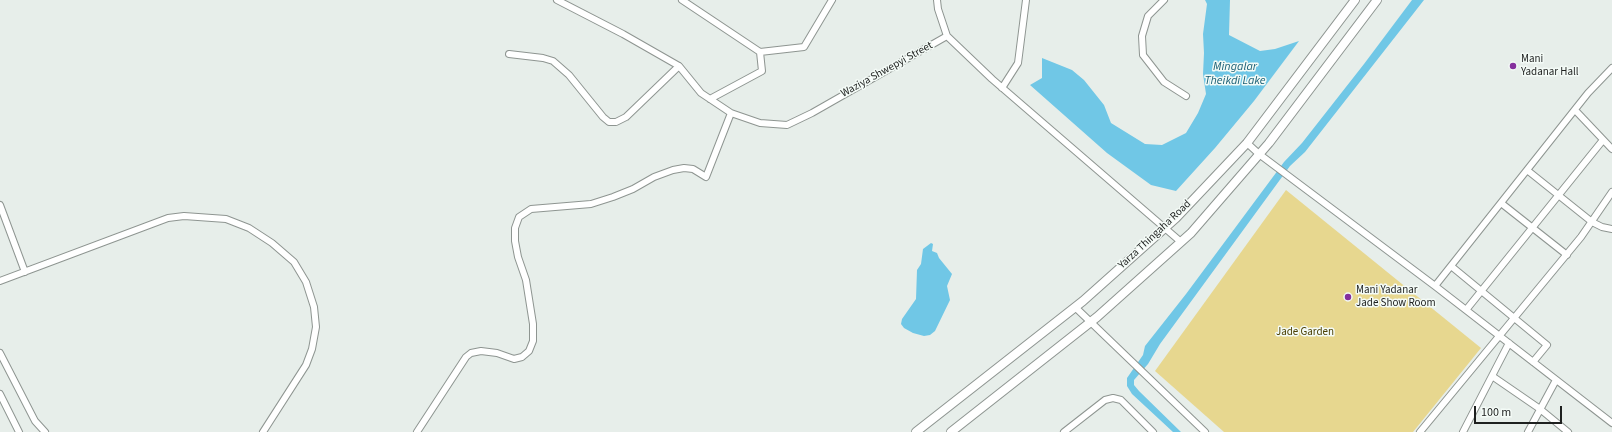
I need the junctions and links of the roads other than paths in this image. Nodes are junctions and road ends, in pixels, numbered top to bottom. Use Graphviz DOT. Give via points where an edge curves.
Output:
graph roads {
  1 [pos="556,0"];
  2 [pos="682,0"];
  3 [pos="832,0"];
  4 [pos="937,0"];
  5 [pos="1026,0"];
  6 [pos="1164,0"];
  7 [pos="1355,0"];
  8 [pos="1377,0"];
  9 [pos="948,36"];
  10 [pos="760,52"];
  11 [pos="509,54"];
  12 [pos="679,66"];
  13 [pos="1612,68"];
  14 [pos="1002,88"];
  15 [pos="1186,96"];
  16 [pos="710,99"];
  17 [pos="1575,110"];
  18 [pos="731,113"];
  19 [pos="1603,140"];
  20 [pos="1247,143"];
  21 [pos="1612,149"];
  22 [pos="1259,154"];
  23 [pos="1527,170"];
  24 [pos="1611,194"];
  25 [pos="1558,195"];
  26 [pos="1501,203"];
  27 [pos="0,205"];
  28 [pos="1592,222"];
  29 [pos="1532,228"];
  30 [pos="1164,229"];
  31 [pos="1612,229"];
  32 [pos="1181,242"];
  33 [pos="1567,254"];
  34 [pos="1451,266"];
  35 [pos="25,272"];
  36 [pos="0,281"];
  37 [pos="1434,286"];
  38 [pos="1482,291"];
  39 [pos="1075,307"];
  40 [pos="1466,310"];
  41 [pos="1514,319"];
  42 [pos="1090,323"];
  43 [pos="1500,336"];
  44 [pos="1509,343"];
  45 [pos="0,353"];
  46 [pos="1533,362"];
  47 [pos="1492,376"];
  48 [pos="1556,380"];
  49 [pos="0,394"];
  50 [pos="1540,409"];
  51 [pos="1612,423"];
  52 [pos="19,432"];
  53 [pos="45,432"];
  54 [pos="263,432"];
  55 [pos="418,432"];
  56 [pos="916,432"];
  57 [pos="951,432"];
  58 [pos="1064,432"];
  59 [pos="1153,432"];
  60 [pos="1205,432"];
  61 [pos="1420,432"];
  62 [pos="1463,432"];
  63 [pos="1528,432"];
  64 [pos="1568,432"];
  1 -- 12 [label="street, Waziya Shwepyi Street"];
  2 -- 10 [label="street"];
  3 -- 10 [label="street" via="804,47"];
  4 -- 9 [label="street"];
  5 -- 14 [label="street" via="1018,63"];
  6 -- 15 [label="street" via="1148,16 1142,36 1143,55 1164,82"];
  7 -- 20 [label="main road, Yarza Thingaha Road"];
  8 -- 22 [label="main road, Yarza Thingaha Road"];
  9 -- 14 [label="street"];
  9 -- 18 [label="street, Waziya Shwepyi Street" via="787,125 760,123"];
  10 -- 16 [label="street" via="762,71"];
  11 -- 12 [label="street" via="552,61 569,75 609,122 626,117"];
  12 -- 16 [label="street, Waziya Shwepyi Street" via="701,93"];
  13 -- 17 [label="street"];
  14 -- 30 [label="street"];
  16 -- 18 [label="street, Waziya Shwepyi Street"];
  17 -- 19 [label="street"];
  17 -- 23 [label="street"];
  18 -- 55 [label="street" via="706,177 694,169 673,170 633,189 591,204 531,209 519,217 515,228 515,241 529,295 533,324 533,341 529,351 514,359 497,353 471,352"];
  19 -- 21 [label="street"];
  19 -- 25 [label="street"];
  20 -- 22 [label="street"];
  20 -- 30 [label="main road, Yarza Thingaha Road"];
  22 -- 32 [label="main road, Yarza Thingaha Road" via="1192,233"];
  22 -- 37 [label="street"];
  23 -- 25 [label="street"];
  23 -- 26 [label="street"];
  24 -- 28 [label="street"];
  25 -- 28 [label="street"];
  25 -- 29 [label="street"];
  26 -- 29 [label="street"];
  26 -- 34 [label="street"];
  27 -- 35 [label="street"];
  28 -- 31 [label="street"];
  28 -- 33 [label="street"];
  29 -- 33 [label="street"];
  29 -- 38 [label="street"];
  30 -- 32 [label="street"];
  30 -- 39 [label="main road, Yarza Thingaha Road"];
  32 -- 42 [label="main road, Yarza Thingaha Road"];
  33 -- 41 [label="street"];
  34 -- 37 [label="street"];
  34 -- 38 [label="street"];
  35 -- 36 [label="street"];
  35 -- 54 [label="street" via="168,218 184,216 226,219 249,228 272,243 294,262 306,282 314,307 316,327 306,365"];
  37 -- 40 [label="street"];
  38 -- 40 [label="street"];
  38 -- 41 [label="street"];
  39 -- 42 [label="street"];
  39 -- 56 [label="main road, Yarza Thingaha Road"];
  40 -- 43 [label="street"];
  41 -- 43 [label="street"];
  41 -- 46 [label="street" via="1547,345"];
  42 -- 57 [label="main road, Yarza Thingaha Road"];
  42 -- 60 [label="street"];
  43 -- 44 [label="street"];
  43 -- 61 [label="street"];
  44 -- 46 [label="street"];
  44 -- 47 [label="street"];
  45 -- 53 [label="street" via="35,422"];
  46 -- 48 [label="street"];
  47 -- 50 [label="street"];
  47 -- 62 [label="street"];
  48 -- 50 [label="street"];
  48 -- 51 [label="street"];
  49 -- 52 [label="street"];
  50 -- 63 [label="street"];
  50 -- 64 [label="street"];
  58 -- 59 [label="street" via="1105,400 1113,398 1121,400"];
}
